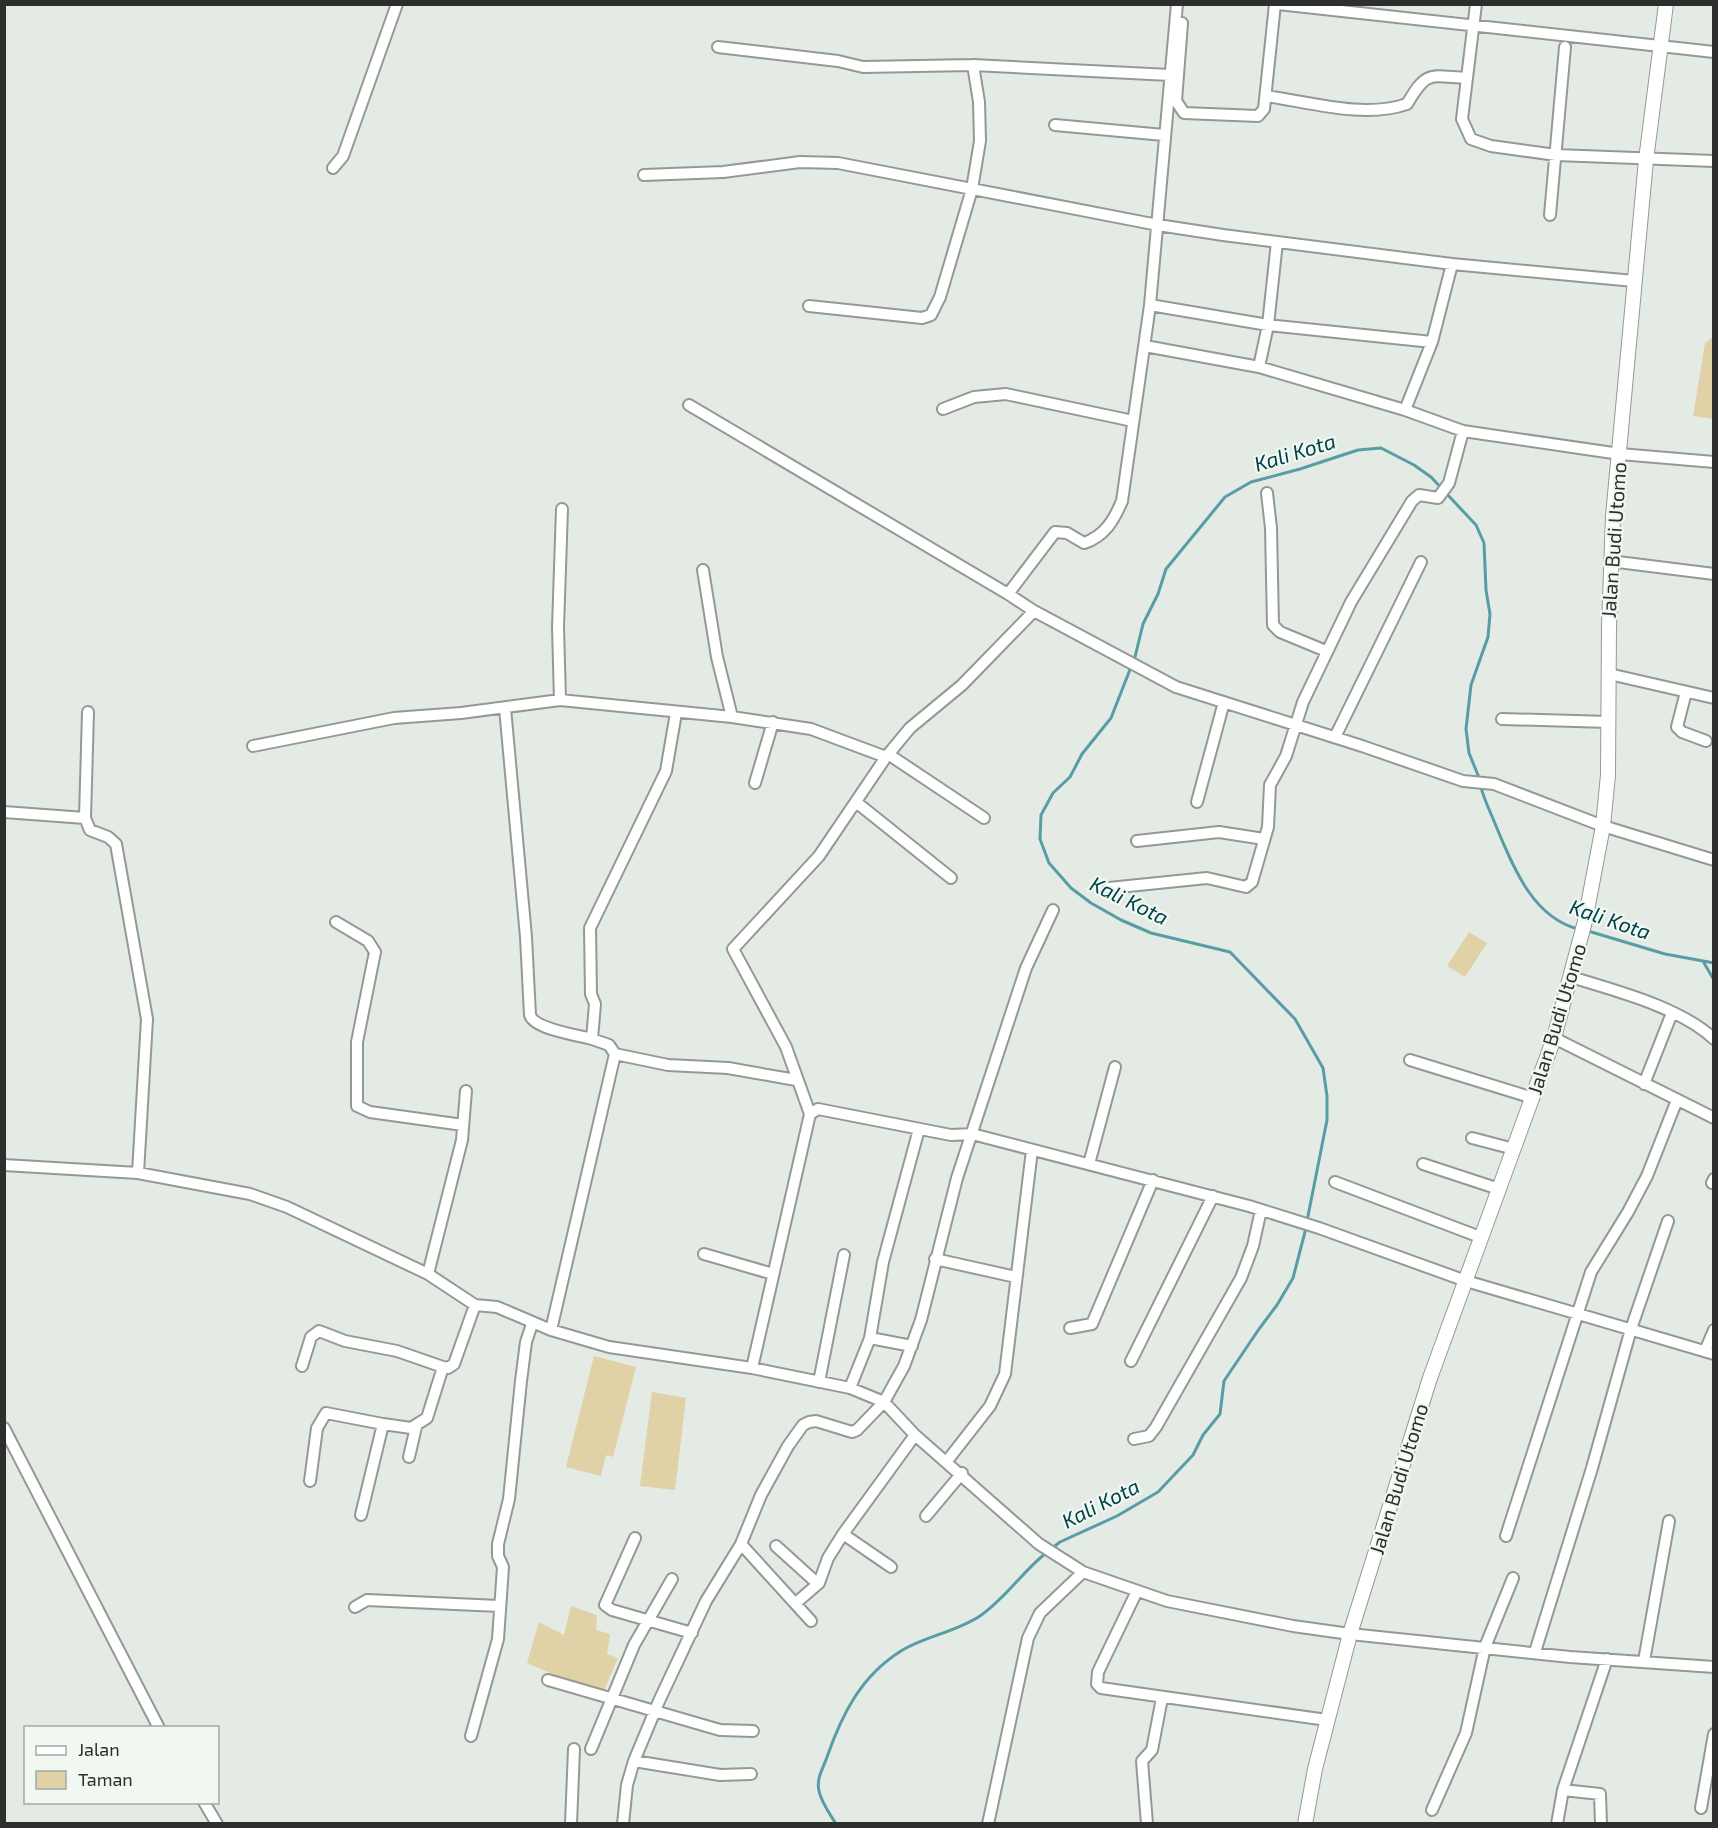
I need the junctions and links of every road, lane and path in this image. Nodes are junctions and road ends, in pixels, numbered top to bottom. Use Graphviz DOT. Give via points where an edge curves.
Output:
graph roads {
  1 [pos="397,4"];
  2 [pos="1177,4"];
  3 [pos="1184,4"];
  4 [pos="1277,4"];
  5 [pos="1476,4"];
  6 [pos="1666,4"];
  7 [pos="1475,25"];
  8 [pos="1661,45"];
  9 [pos="718,47"];
  10 [pos="1565,47"];
  11 [pos="1713,52"];
  12 [pos="974,65"];
  13 [pos="1170,75"];
  14 [pos="1466,78"];
  15 [pos="1266,96"];
  16 [pos="1054,125"];
  17 [pos="1164,135"];
  18 [pos="1556,155"];
  19 [pos="1646,160"];
  20 [pos="1713,161"];
  21 [pos="333,168"];
  22 [pos="644,175"];
  23 [pos="972,189"];
  24 [pos="1550,215"];
  25 [pos="1158,225"];
  26 [pos="1277,242"];
  27 [pos="1452,264"];
  28 [pos="1634,281"];
  29 [pos="1149,305"];
  30 [pos="809,306"];
  31 [pos="1269,325"];
  32 [pos="1432,342"];
  33 [pos="1145,346"];
  34 [pos="1259,367"];
  35 [pos="689,405"];
  36 [pos="943,409"];
  37 [pos="1405,410"];
  38 [pos="1133,422"];
  39 [pos="1463,431"];
  40 [pos="1620,454"];
  41 [pos="1713,462"];
  42 [pos="1267,493"];
  43 [pos="562,509"];
  44 [pos="1610,561"];
  45 [pos="1421,562"];
  46 [pos="703,570"];
  47 [pos="1713,574"];
  48 [pos="1008,594"];
  49 [pos="1034,611"];
  50 [pos="1326,651"];
  51 [pos="1609,674"];
  52 [pos="1686,692"];
  53 [pos="1713,698"];
  54 [pos="560,700"];
  55 [pos="1224,702"];
  56 [pos="505,708"];
  57 [pos="88,712"];
  58 [pos="676,713"];
  59 [pos="732,717"];
  60 [pos="1502,720"];
  61 [pos="1609,722"];
  62 [pos="773,723"];
  63 [pos="1294,725"];
  64 [pos="1335,737"];
  65 [pos="1707,741"];
  66 [pos="253,746"];
  67 [pos="887,756"];
  68 [pos="755,783"];
  69 [pos="856,802"];
  70 [pos="1197,802"];
  71 [pos="4,812"];
  72 [pos="85,818"];
  73 [pos="984,818"];
  74 [pos="1603,826"];
  75 [pos="1264,839"];
  76 [pos="1137,841"];
  77 [pos="1712,856"];
  78 [pos="951,878"];
  79 [pos="1109,888"];
  80 [pos="1053,910"];
  81 [pos="336,922"];
  82 [pos="1571,977"];
  83 [pos="1672,1013"];
  84 [pos="1554,1038"];
  85 [pos="592,1039"];
  86 [pos="1713,1039"];
  87 [pos="615,1054"];
  88 [pos="1410,1060"];
  89 [pos="1115,1067"];
  90 [pos="796,1080"];
  91 [pos="1644,1084"];
  92 [pos="466,1091"];
  93 [pos="1533,1098"];
  94 [pos="1677,1100"];
  95 [pos="810,1114"];
  96 [pos="1713,1118"];
  97 [pos="463,1125"];
  98 [pos="919,1129"];
  99 [pos="972,1134"];
  100 [pos="1472,1138"];
  101 [pos="1514,1149"];
  102 [pos="1032,1150"];
  103 [pos="1089,1164"];
  104 [pos="1423,1164"];
  105 [pos="4,1165"];
  106 [pos="138,1173"];
  107 [pos="1153,1180"];
  108 [pos="1335,1182"];
  109 [pos="1498,1189"];
  110 [pos="1213,1196"];
  111 [pos="1261,1210"];
  112 [pos="1668,1221"];
  113 [pos="1480,1238"];
  114 [pos="704,1254"];
  115 [pos="844,1255"];
  116 [pos="935,1259"];
  117 [pos="428,1274"];
  118 [pos="773,1274"];
  119 [pos="1016,1277"];
  120 [pos="1466,1281"];
  121 [pos="475,1305"];
  122 [pos="1576,1313"];
  123 [pos="532,1324"];
  124 [pos="1070,1328"];
  125 [pos="1631,1329"];
  126 [pos="551,1330"];
  127 [pos="1713,1330"];
  128 [pos="870,1338"];
  129 [pos="912,1346"];
  130 [pos="1709,1352"];
  131 [pos="1131,1361"];
  132 [pos="302,1366"];
  133 [pos="443,1367"];
  134 [pos="752,1368"];
  135 [pos="819,1382"];
  136 [pos="850,1388"];
  137 [pos="884,1402"];
  138 [pos="383,1424"];
  139 [pos="416,1427"];
  140 [pos="4,1428"];
  141 [pos="915,1435"];
  142 [pos="1134,1439"];
  143 [pos="409,1457"];
  144 [pos="947,1461"];
  145 [pos="962,1473"];
  146 [pos="310,1480"];
  147 [pos="361,1515"];
  148 [pos="926,1516"];
  149 [pos="1669,1521"];
  150 [pos="843,1534"];
  151 [pos="1506,1536"];
  152 [pos="635,1538"];
  153 [pos="741,1544"];
  154 [pos="776,1546"];
  155 [pos="891,1567"];
  156 [pos="1083,1572"];
  157 [pos="1513,1578"];
  158 [pos="672,1579"];
  159 [pos="818,1584"];
  160 [pos="1137,1591"];
  161 [pos="797,1602"];
  162 [pos="499,1606"];
  163 [pos="355,1607"];
  164 [pos="651,1620"];
  165 [pos="811,1620"];
  166 [pos="692,1633"];
  167 [pos="1350,1634"];
  168 [pos="1485,1647"];
  169 [pos="1535,1652"];
  170 [pos="1607,1659"];
  171 [pos="1644,1661"];
  172 [pos="1713,1667"];
  173 [pos="548,1680"];
  174 [pos="1162,1698"];
  175 [pos="610,1699"];
  176 [pos="656,1712"];
  177 [pos="1328,1720"];
  178 [pos="158,1726"];
  179 [pos="753,1731"];
  180 [pos="1713,1734"];
  181 [pos="471,1736"];
  182 [pos="574,1749"];
  183 [pos="591,1749"];
  184 [pos="634,1761"];
  185 [pos="751,1774"];
  186 [pos="1563,1790"];
  187 [pos="205,1804"];
  188 [pos="1701,1808"];
  189 [pos="1432,1809"];
  190 [pos="217,1824"];
  191 [pos="571,1824"];
  192 [pos="623,1824"];
  193 [pos="988,1824"];
  194 [pos="1147,1824"];
  195 [pos="1305,1824"];
  196 [pos="1557,1824"];
  197 [pos="1601,1824"];
  1 -- 21 [label="street" via="343,156"];
  2 -- 13 [label="street"];
  3 -- 15 [label="street" via="1176,101 1180,110 1258,116"];
  4 -- 7 [label="street"];
  4 -- 15 [label="street"];
  5 -- 7 [label="street"];
  6 -- 8 [label="street, Jalan Budi Utomo"];
  7 -- 8 [label="street"];
  7 -- 14 [label="street"];
  8 -- 11 [label="street"];
  8 -- 19 [label="street, Jalan Budi Utomo"];
  9 -- 12 [label="street" via="863,67"];
  10 -- 18 [label="street"];
  12 -- 13 [label="street"];
  12 -- 23 [label="street" via="980,141"];
  13 -- 17 [label="street"];
  14 -- 15 [label="street" via="1427,78 1420,82 1407,104 1394,109 1362,109"];
  14 -- 18 [label="street" via="1462,119 1471,140"];
  16 -- 17 [label="street"];
  17 -- 25 [label="street"];
  18 -- 19 [label="street"];
  18 -- 24 [label="street"];
  19 -- 20 [label="street"];
  19 -- 28 [label="street, Jalan Budi Utomo"];
  22 -- 23 [label="street" via="723,172 817,161 861,165"];
  23 -- 25 [label="street"];
  23 -- 30 [label="street" via="931,315 922,318"];
  25 -- 26 [label="street"];
  25 -- 29 [label="street"];
  26 -- 27 [label="street"];
  26 -- 31 [label="street"];
  27 -- 28 [label="street"];
  27 -- 32 [label="street"];
  28 -- 40 [label="street, Jalan Budi Utomo"];
  29 -- 31 [label="street"];
  29 -- 33 [label="street"];
  31 -- 32 [label="street"];
  31 -- 34 [label="street"];
  32 -- 37 [label="street"];
  33 -- 34 [label="street"];
  33 -- 38 [label="street"];
  34 -- 37 [label="street"];
  35 -- 48 [label="street"];
  36 -- 38 [label="street" via="974,397 1006,394"];
  37 -- 39 [label="street"];
  38 -- 48 [label="street" via="1122,501 1110,525 1101,535 1084,543 1067,533 1055,532"];
  39 -- 40 [label="street"];
  39 -- 50 [label="street" via="1449,483 1435,500 1419,495 1412,501"];
  40 -- 41 [label="street"];
  40 -- 44 [label="street, Jalan Budi Utomo"];
  42 -- 50 [label="street" via="1273,625 1280,632"];
  43 -- 54 [label="street"];
  44 -- 47 [label="street"];
  44 -- 51 [label="street, Jalan Budi Utomo"];
  45 -- 64 [label="street"];
  46 -- 59 [label="street" via="717,657"];
  48 -- 49 [label="street"];
  49 -- 55 [label="street" via="1176,687"];
  49 -- 67 [label="street" via="962,685 910,728"];
  50 -- 63 [label="street"];
  51 -- 52 [label="street"];
  51 -- 61 [label="street, Jalan Budi Utomo"];
  52 -- 53 [label="street"];
  52 -- 65 [label="street" via="1677,727"];
  54 -- 56 [label="street"];
  54 -- 58 [label="street"];
  55 -- 63 [label="street"];
  55 -- 70 [label="street"];
  56 -- 66 [label="street" via="394,718"];
  56 -- 85 [label="street" via="530,1015 540,1025"];
  57 -- 72 [label="street"];
  58 -- 59 [label="street"];
  58 -- 85 [label="street" via="666,771 590,928 591,994 595,1004"];
  59 -- 62 [label="street"];
  60 -- 61 [label="street"];
  61 -- 74 [label="street, Jalan Budi Utomo"];
  62 -- 67 [label="street" via="811,729"];
  62 -- 68 [label="street"];
  63 -- 64 [label="street"];
  63 -- 75 [label="street" via="1280,770 1270,785 1270,815"];
  64 -- 74 [label="street" via="1471,783 1489,783"];
  67 -- 69 [label="street"];
  67 -- 73 [label="street"];
  69 -- 78 [label="street"];
  69 -- 90 [label="street" via="819,856 733,949 786,1047"];
  71 -- 72 [label="street"];
  72 -- 106 [label="street" via="90,830 116,844 147,1019"];
  74 -- 77 [label="street"];
  74 -- 82 [label="street, Jalan Budi Utomo"];
  75 -- 76 [label="street" via="1219,832"];
  75 -- 79 [label="street" via="1252,882 1246,886 1207,878"];
  80 -- 99 [label="street" via="1026,968"];
  81 -- 97 [label="street" via="368,941 375,952 357,1042 357,1106 370,1112"];
  82 -- 83 [label="street"];
  82 -- 84 [label="street, Jalan Budi Utomo"];
  83 -- 86 [label="street" via="1703,1029"];
  83 -- 91 [label="street"];
  84 -- 91 [label="street"];
  84 -- 93 [label="street, Jalan Budi Utomo"];
  85 -- 87 [label="street" via="609,1045"];
  87 -- 90 [label="street" via="668,1065 728,1068"];
  87 -- 126 [label="street"];
  88 -- 93 [label="street"];
  89 -- 103 [label="street"];
  90 -- 95 [label="street"];
  91 -- 94 [label="street"];
  92 -- 97 [label="street"];
  93 -- 101 [label="street, Jalan Budi Utomo"];
  94 -- 96 [label="street"];
  94 -- 122 [label="street" via="1647,1176 1591,1272"];
  95 -- 98 [label="street" via="814,1109 822,1109"];
  95 -- 118 [label="street"];
  97 -- 117 [label="street"];
  98 -- 99 [label="street"];
  98 -- 128 [label="street" via="884,1262"];
  99 -- 102 [label="street"];
  99 -- 116 [label="street"];
  100 -- 101 [label="street"];
  101 -- 109 [label="street, Jalan Budi Utomo"];
  102 -- 103 [label="street"];
  102 -- 119 [label="street"];
  103 -- 107 [label="street"];
  104 -- 109 [label="street"];
  105 -- 106 [label="street"];
  106 -- 117 [label="street" via="271,1200"];
  107 -- 110 [label="street"];
  107 -- 124 [label="street" via="1092,1324"];
  108 -- 113 [label="street"];
  109 -- 113 [label="street, Jalan Budi Utomo"];
  110 -- 111 [label="street"];
  110 -- 131 [label="street"];
  111 -- 120 [label="street"];
  111 -- 142 [label="street" via="1241,1278 1156,1427 1149,1436"];
  112 -- 125 [label="street"];
  113 -- 120 [label="street, Jalan Budi Utomo"];
  114 -- 118 [label="street"];
  115 -- 135 [label="street"];
  116 -- 119 [label="street"];
  116 -- 129 [label="street"];
  117 -- 121 [label="street"];
  118 -- 134 [label="street"];
  119 -- 144 [label="street" via="1005,1374 990,1406"];
  120 -- 122 [label="street"];
  120 -- 167 [label="street, Jalan Budi Utomo" via="1430,1378"];
  121 -- 123 [label="street" via="497,1307"];
  121 -- 133 [label="street" via="454,1364"];
  122 -- 125 [label="street"];
  122 -- 151 [label="street"];
  123 -- 126 [label="street"];
  123 -- 162 [label="street" via="524,1361 509,1499 498,1544 503,1568"];
  125 -- 130 [label="street"];
  125 -- 169 [label="street"];
  126 -- 134 [label="street" via="632,1351"];
  127 -- 130 [label="street"];
  128 -- 129 [label="street"];
  128 -- 136 [label="street"];
  129 -- 137 [label="street"];
  132 -- 133 [label="street" via="312,1337 320,1331"];
  133 -- 139 [label="street" via="427,1418"];
  134 -- 135 [label="street"];
  135 -- 136 [label="street"];
  136 -- 137 [label="street"];
  137 -- 141 [label="street"];
  137 -- 153 [label="street" via="852,1432 816,1421 803,1425 761,1495"];
  138 -- 139 [label="street"];
  138 -- 146 [label="street" via="326,1413 315,1437"];
  138 -- 147 [label="street"];
  139 -- 143 [label="street"];
  140 -- 178 [label="street"];
  141 -- 144 [label="street"];
  141 -- 150 [label="street"];
  144 -- 145 [label="street"];
  145 -- 148 [label="street"];
  145 -- 156 [label="street" via="1039,1544"];
  149 -- 171 [label="street"];
  150 -- 155 [label="street"];
  150 -- 159 [label="street"];
  152 -- 164 [label="street" via="605,1605"];
  153 -- 161 [label="street"];
  153 -- 166 [label="street" via="706,1601"];
  154 -- 159 [label="street"];
  156 -- 160 [label="street"];
  156 -- 193 [label="street" via="1040,1614 1028,1638"];
  157 -- 168 [label="street"];
  158 -- 164 [label="street"];
  159 -- 161 [label="street"];
  160 -- 167 [label="street" via="1208,1611"];
  160 -- 174 [label="street" via="1098,1672 1096,1684 1114,1692"];
  161 -- 165 [label="street"];
  162 -- 163 [label="street" via="367,1600"];
  162 -- 181 [label="street" via="498,1639"];
  164 -- 166 [label="street"];
  164 -- 175 [label="street" via="634,1645"];
  166 -- 176 [label="street"];
  167 -- 168 [label="street"];
  167 -- 177 [label="street, Jalan Budi Utomo"];
  168 -- 169 [label="street"];
  168 -- 189 [label="street" via="1466,1733"];
  169 -- 170 [label="street"];
  170 -- 171 [label="street"];
  170 -- 186 [label="street"];
  171 -- 172 [label="street"];
  173 -- 175 [label="street"];
  174 -- 177 [label="street"];
  174 -- 194 [label="street" via="1152,1750 1142,1761"];
  175 -- 176 [label="street"];
  175 -- 183 [label="street"];
  176 -- 179 [label="street" via="720,1730"];
  176 -- 184 [label="street"];
  177 -- 195 [label="street, Jalan Budi Utomo"];
  180 -- 188 [label="street"];
  182 -- 191 [label="street"];
  184 -- 185 [label="street" via="720,1775"];
  184 -- 192 [label="street"];
  186 -- 196 [label="street"];
  186 -- 197 [label="street" via="1600,1794"];
  187 -- 190 [label="street"];
}
